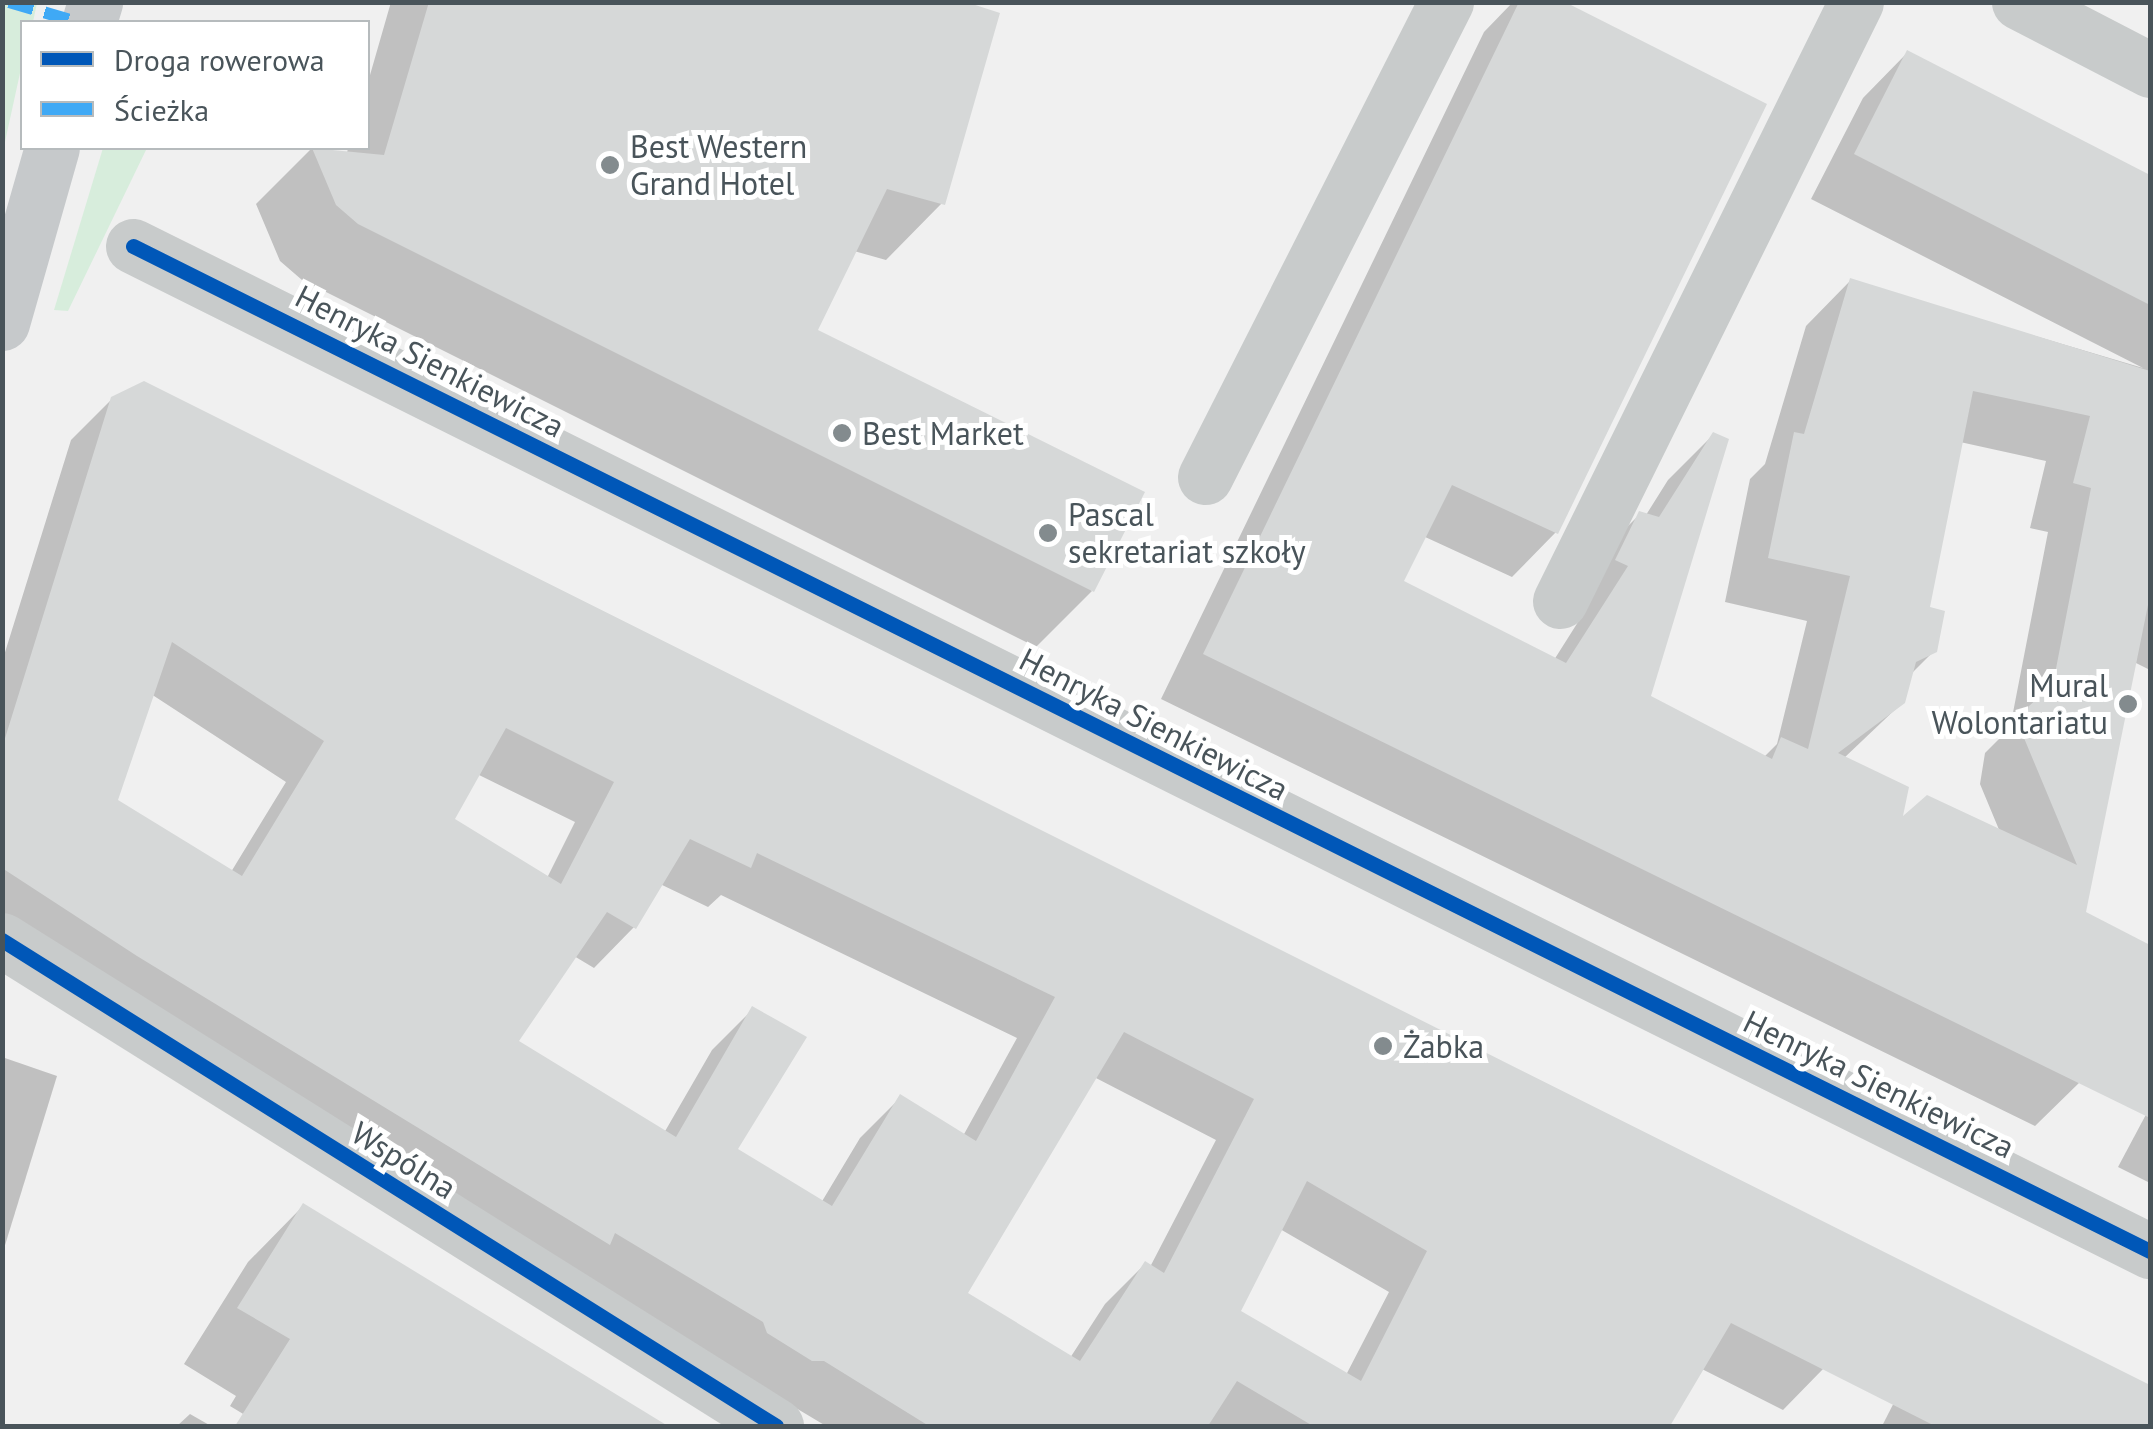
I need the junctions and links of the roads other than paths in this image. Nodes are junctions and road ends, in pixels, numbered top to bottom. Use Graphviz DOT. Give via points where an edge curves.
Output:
graph roads {
  1 [pos="1446,2"];
  2 [pos="1856,2"];
  3 [pos="2019,2"];
  4 [pos="2150,70"];
  5 [pos="51,150"];
  6 [pos="133,246"];
  7 [pos="2,323"];
  8 [pos="1205,478"];
  9 [pos="1560,600"];
  10 [pos="2,940"];
  11 [pos="2150,1251"];
  12 [pos="776,1426"];
  1 -- 8 [label="street"];
  2 -- 9 [label="street"];
  3 -- 4 [label="street"];
  5 -- 7 [label="main road"];
  6 -- 11 [label="street, Henryka Sienkiewicza"];
  10 -- 12 [label="street, Wspólna"];
}
